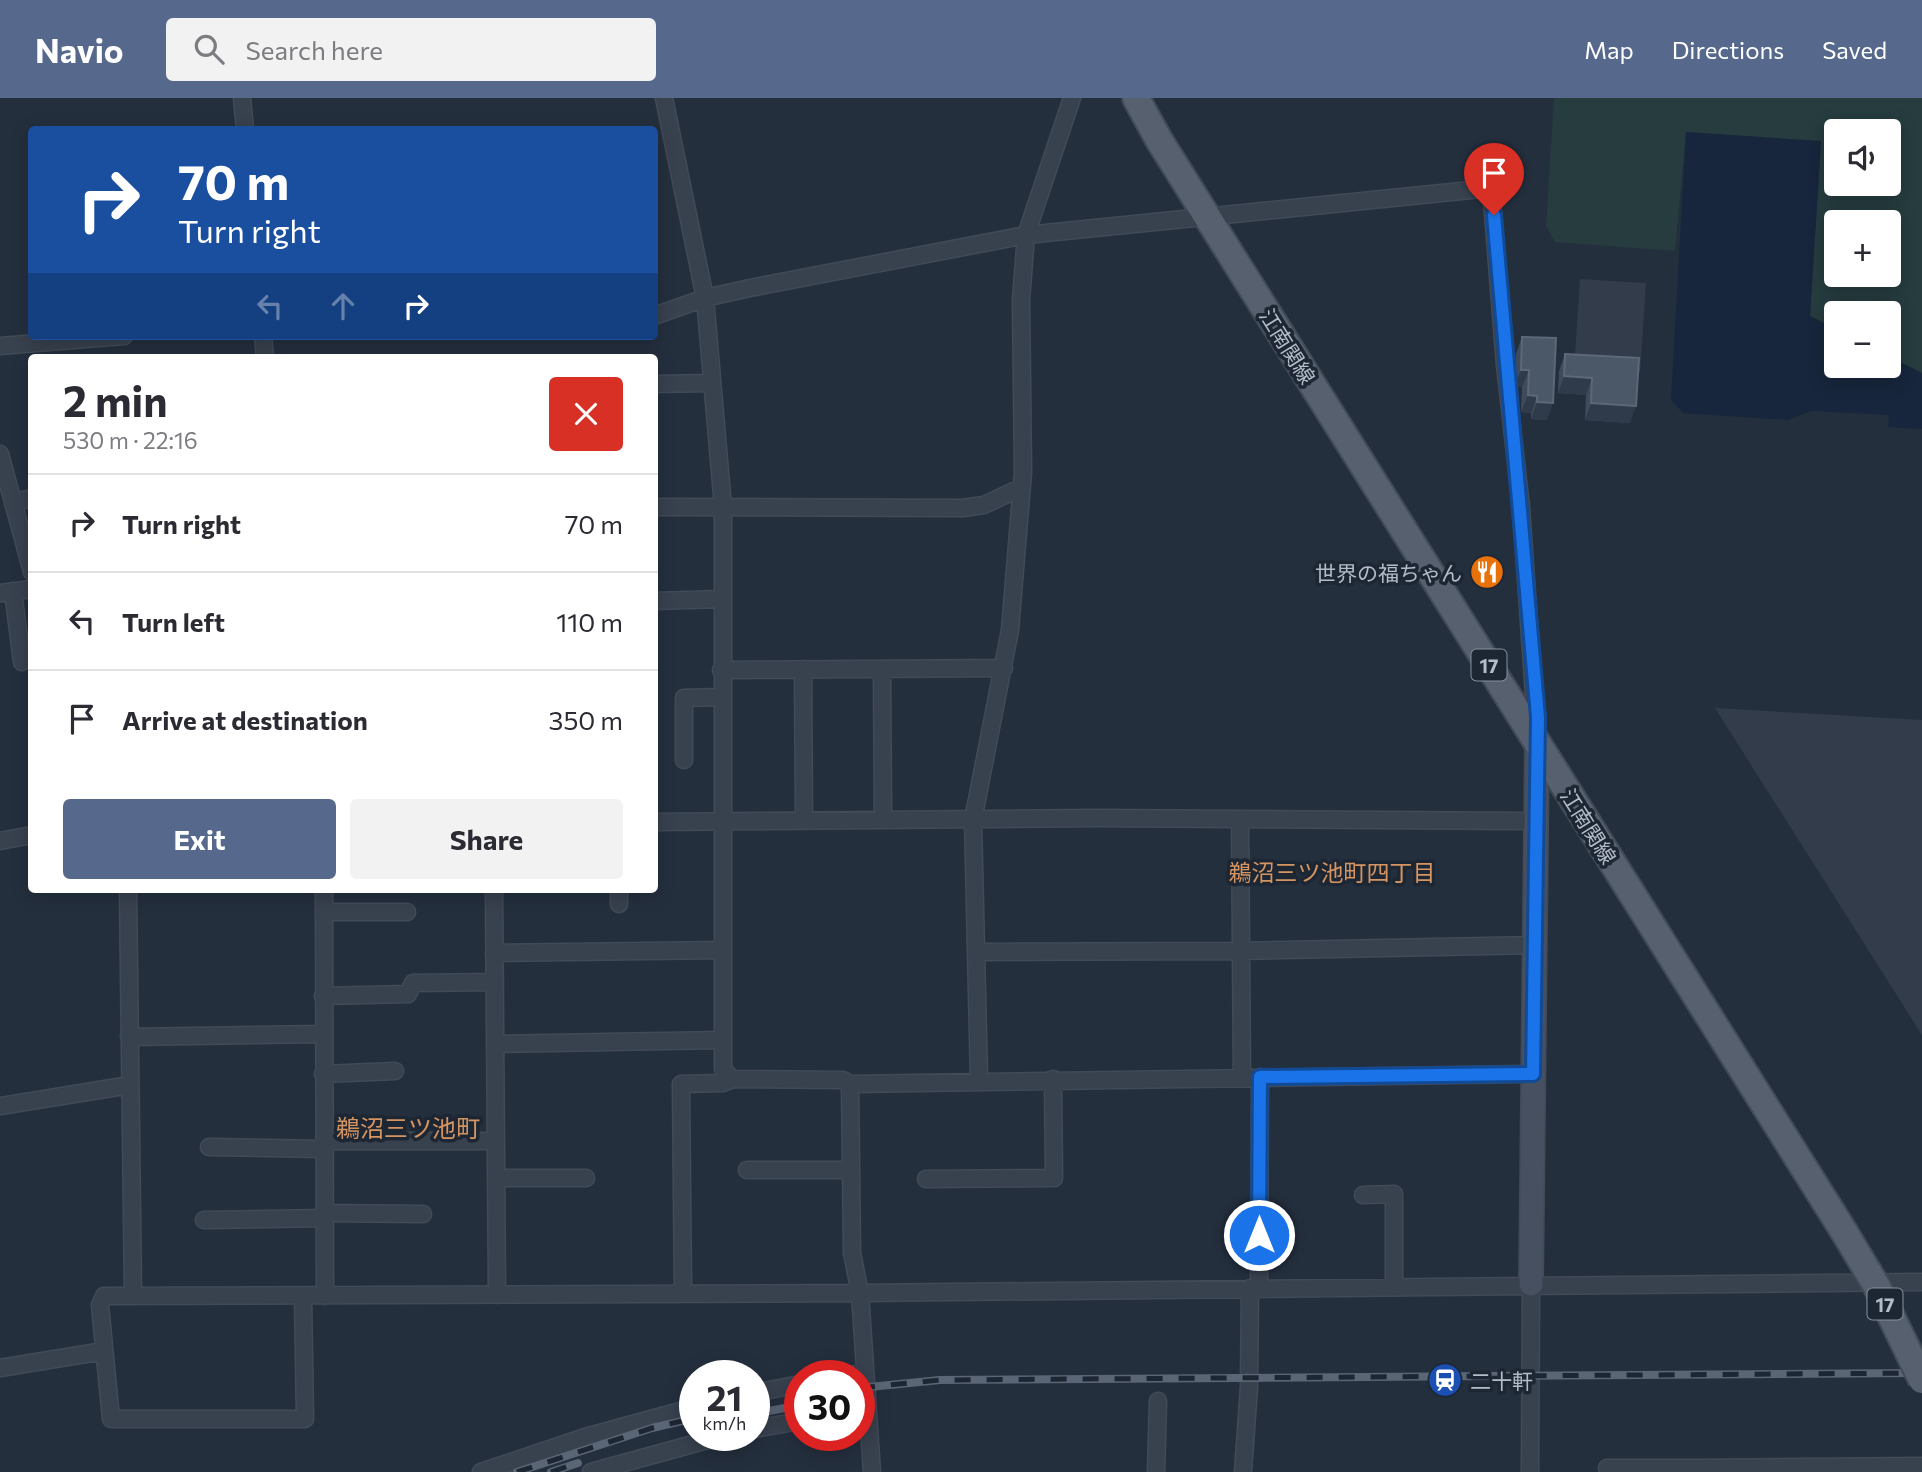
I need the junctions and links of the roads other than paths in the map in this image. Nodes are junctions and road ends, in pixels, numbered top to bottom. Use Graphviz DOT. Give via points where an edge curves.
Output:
graph roads {
  1 [pos="242,98"];
  2 [pos="664,98"];
  3 [pos="1072,98"];
  4 [pos="1136,98"];
  5 [pos="245,126"];
  6 [pos="1206,216"];
  7 [pos="1026,235"];
  8 [pos="705,298"];
  9 [pos="658,315"];
  10 [pos="74,340"];
  11 [pos="0,346"];
  12 [pos="711,383"];
  13 [pos="658,384"];
  14 [pos="0,454"];
  15 [pos="1020,488"];
  16 [pos="28,499"];
  17 [pos="13,503"];
  18 [pos="658,507"];
  19 [pos="723,507"];
  20 [pos="28,557"];
  21 [pos="28,589"];
  22 [pos="7,592"];
  23 [pos="722,599"];
  24 [pos="658,601"];
  25 [pos="22,662"];
  26 [pos="1004,668"];
  27 [pos="803,669"];
  28 [pos="883,669"];
  29 [pos="721,670"];
  30 [pos="721,697"];
  31 [pos="1537,741"];
  32 [pos="684,760"];
  33 [pos="883,820"];
  34 [pos="973,820"];
  35 [pos="1240,820"];
  36 [pos="722,821"];
  37 [pos="804,821"];
  38 [pos="1536,821"];
  39 [pos="658,822"];
  40 [pos="28,836"];
  41 [pos="0,841"];
  42 [pos="128,893"];
  43 [pos="324,893"];
  44 [pos="494,893"];
  45 [pos="324,912"];
  46 [pos="407,912"];
  47 [pos="1534,944"];
  48 [pos="723,950"];
  49 [pos="1241,951"];
  50 [pos="976,952"];
  51 [pos="494,953"];
  52 [pos="495,982"];
  53 [pos="323,996"];
  54 [pos="323,1034"];
  55 [pos="129,1037"];
  56 [pos="723,1040"];
  57 [pos="495,1044"];
  58 [pos="395,1071"];
  59 [pos="323,1074"];
  60 [pos="1533,1074"];
  61 [pos="1242,1077"];
  62 [pos="1260,1077"];
  63 [pos="732,1079"];
  64 [pos="1053,1079"];
  65 [pos="979,1080"];
  66 [pos="850,1084"];
  67 [pos="130,1085"];
  68 [pos="0,1106"];
  69 [pos="496,1141"];
  70 [pos="324,1145"];
  71 [pos="209,1147"];
  72 [pos="747,1170"];
  73 [pos="850,1170"];
  74 [pos="496,1178"];
  75 [pos="586,1178"];
  76 [pos="926,1179"];
  77 [pos="1363,1195"];
  78 [pos="423,1214"];
  79 [pos="325,1215"];
  80 [pos="204,1220"];
  81 [pos="1922,1282"];
  82 [pos="1531,1284"];
  83 [pos="1394,1286"];
  84 [pos="1254,1288"];
  85 [pos="860,1293"];
  86 [pos="683,1294"];
  87 [pos="497,1295"];
  88 [pos="133,1296"];
  89 [pos="303,1296"];
  90 [pos="326,1296"];
  91 [pos="104,1351"];
  92 [pos="863,1360"];
  93 [pos="0,1368"];
  94 [pos="1922,1380"];
  95 [pos="1158,1401"];
  96 [pos="679,1411"];
  97 [pos="679,1448"];
  98 [pos="869,1451"];
  99 [pos="1922,1466"];
  100 [pos="1607,1468"];
  101 [pos="1837,1469"];
  102 [pos="1695,1470"];
  103 [pos="1770,1470"];
  104 [pos="481,1472"];
  105 [pos="592,1472"];
  106 [pos="872,1472"];
  107 [pos="1156,1472"];
  108 [pos="1243,1472"];
  109 [pos="1530,1472"];
  1 -- 5 [label="street"];
  2 -- 8 [label="street"];
  3 -- 7 [label="street"];
  4 -- 6 [label="main road, 江南関線 / 17"];
  6 -- 7 [label="street"];
  6 -- 31 [label="main road, 江南関線 / 17"];
  6 -- 31 [label="street" via="1491,188"];
  7 -- 8 [label="street"];
  7 -- 15 [label="street"];
  8 -- 9 [label="street"];
  8 -- 12 [label="street"];
  10 -- 11 [label="street"];
  12 -- 13 [label="street"];
  12 -- 19 [label="street"];
  14 -- 17 [label="street"];
  15 -- 19 [label="street" via="984,505 963,508"];
  15 -- 26 [label="street"];
  16 -- 17 [label="street"];
  17 -- 20 [label="street"];
  18 -- 19 [label="street"];
  19 -- 23 [label="street"];
  21 -- 22 [label="street"];
  22 -- 25 [label="street"];
  23 -- 24 [label="street"];
  23 -- 29 [label="street"];
  26 -- 28 [label="street"];
  26 -- 34 [label="street"];
  27 -- 28 [label="street"];
  27 -- 29 [label="street"];
  27 -- 37 [label="street"];
  28 -- 33 [label="street"];
  29 -- 30 [label="street"];
  30 -- 32 [label="street" via="684,698"];
  30 -- 36 [label="street"];
  31 -- 38 [label="street"];
  31 -- 94 [label="main road, 江南関線 / 17, bridge" via="1843,1230 1876,1285"];
  33 -- 34 [label="street"];
  33 -- 37 [label="street"];
  34 -- 35 [label="street"];
  34 -- 50 [label="street"];
  35 -- 38 [label="street"];
  35 -- 49 [label="street"];
  36 -- 37 [label="street"];
  36 -- 39 [label="street"];
  36 -- 48 [label="street"];
  38 -- 47 [label="street"];
  40 -- 41 [label="street"];
  42 -- 55 [label="street"];
  43 -- 45 [label="street"];
  44 -- 51 [label="street"];
  45 -- 46 [label="street"];
  45 -- 53 [label="street"];
  47 -- 49 [label="street"];
  47 -- 60 [label="street"];
  48 -- 51 [label="street"];
  48 -- 56 [label="street"];
  49 -- 50 [label="street"];
  49 -- 61 [label="street"];
  50 -- 65 [label="street"];
  51 -- 52 [label="street"];
  52 -- 53 [label="street" via="412,983 408,994"];
  52 -- 57 [label="street"];
  53 -- 54 [label="street"];
  54 -- 55 [label="street"];
  54 -- 59 [label="street"];
  55 -- 67 [label="street"];
  56 -- 57 [label="street"];
  56 -- 63 [label="street" via="723,1069"];
  57 -- 69 [label="street"];
  58 -- 59 [label="street"];
  59 -- 70 [label="street"];
  60 -- 62 [label="street"];
  60 -- 82 [label="street"];
  61 -- 62 [label="street"];
  61 -- 64 [label="street"];
  62 -- 84 [label="street"];
  63 -- 66 [label="street" via="843,1080"];
  63 -- 86 [label="street" via="681,1084"];
  64 -- 65 [label="street"];
  64 -- 76 [label="street" via="1054,1178"];
  65 -- 66 [label="street"];
  66 -- 73 [label="street"];
  67 -- 68 [label="street"];
  67 -- 88 [label="street"];
  69 -- 70 [label="street"];
  69 -- 74 [label="street"];
  70 -- 71 [label="street"];
  70 -- 79 [label="street"];
  72 -- 73 [label="street"];
  73 -- 85 [label="street" via="852,1253"];
  74 -- 75 [label="street"];
  74 -- 87 [label="street"];
  77 -- 83 [label="street" via="1394,1194"];
  78 -- 79 [label="street"];
  79 -- 80 [label="street"];
  79 -- 90 [label="street"];
  81 -- 82 [label="street"];
  82 -- 83 [label="street"];
  82 -- 109 [label="street"];
  83 -- 84 [label="street"];
  84 -- 85 [label="street"];
  84 -- 108 [label="street"];
  85 -- 86 [label="street"];
  85 -- 92 [label="street"];
  86 -- 87 [label="street"];
  87 -- 90 [label="street"];
  88 -- 89 [label="street"];
  88 -- 91 [label="street" via="104,1296 100,1305"];
  89 -- 90 [label="street"];
  89 -- 91 [label="street" via="305,1419 111,1419"];
  91 -- 93 [label="street"];
  95 -- 107 [label="street"];
  96 -- 104 [label="street"];
  97 -- 105 [label="street"];
  98 -- 106 [label="street"];
  99 -- 101 [label="street"];
  100 -- 102 [label="street"];
  101 -- 103 [label="street"];
  102 -- 103 [label="street"];
}
